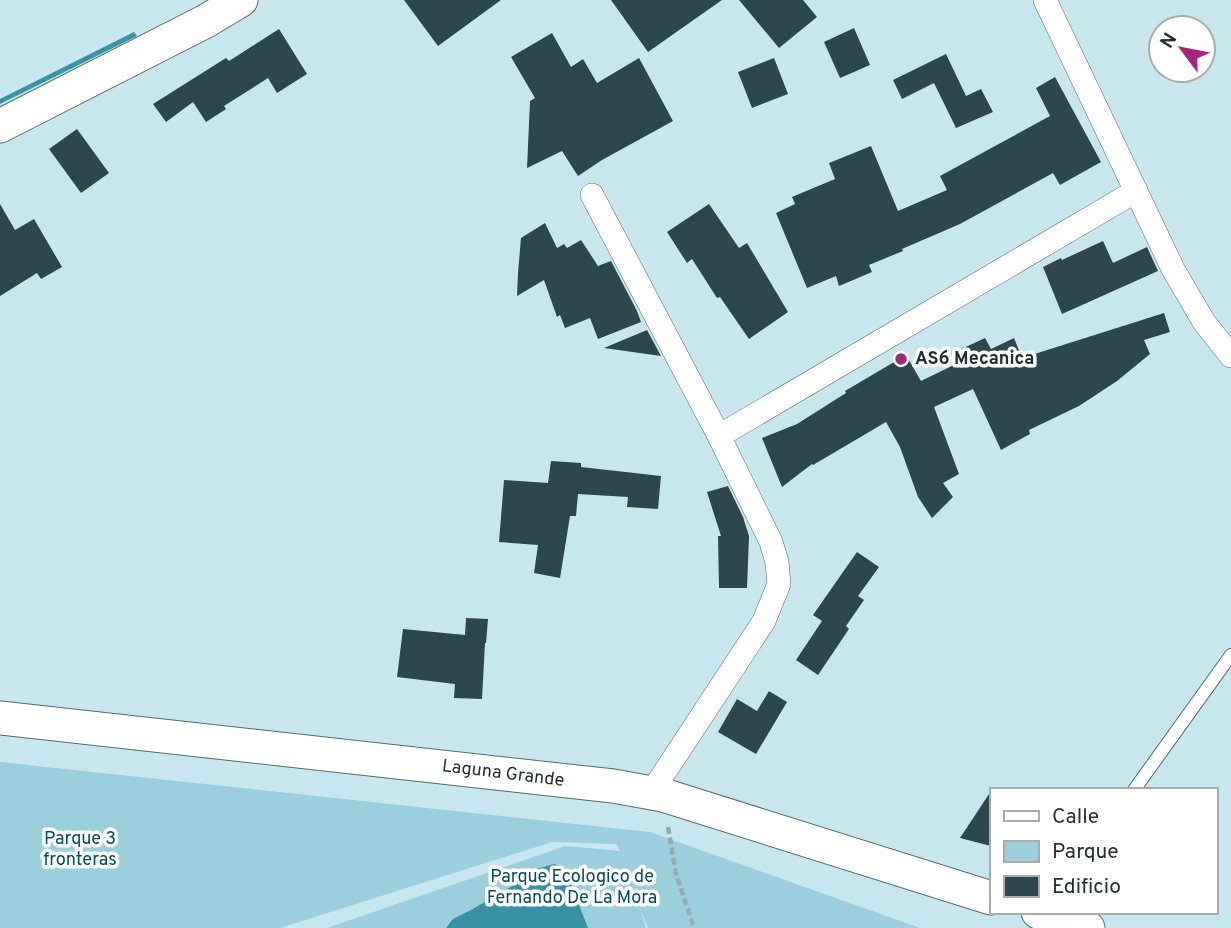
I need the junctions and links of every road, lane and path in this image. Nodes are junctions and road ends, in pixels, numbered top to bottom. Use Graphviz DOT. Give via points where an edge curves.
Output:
graph roads {
  1 [pos="241,0"];
  2 [pos="1045,0"];
  3 [pos="0,126"];
  4 [pos="1136,191"];
  5 [pos="592,195"];
  6 [pos="1231,356"];
  7 [pos="719,436"];
  8 [pos="1231,654"];
  9 [pos="0,718"];
  10 [pos="1135,788"];
  11 [pos="657,794"];
  12 [pos="990,898"];
  13 [pos="1046,914"];
  14 [pos="694,928"];
  15 [pos="1088,928"];
  1 -- 3 [label="main road"];
  2 -- 4 [label="street"];
  4 -- 6 [label="street" via="1173,269 1204,322"];
  4 -- 7 [label="street"];
  5 -- 7 [label="street"];
  7 -- 11 [label="street" via="771,542 779,584 764,621"];
  8 -- 10 [label="lane"];
  9 -- 11 [label="main road, Laguna Grande"];
  11 -- 12 [label="main road, Laguna Grande"];
  11 -- 14 [label="path"];
  13 -- 15 [label="main road"];
}
